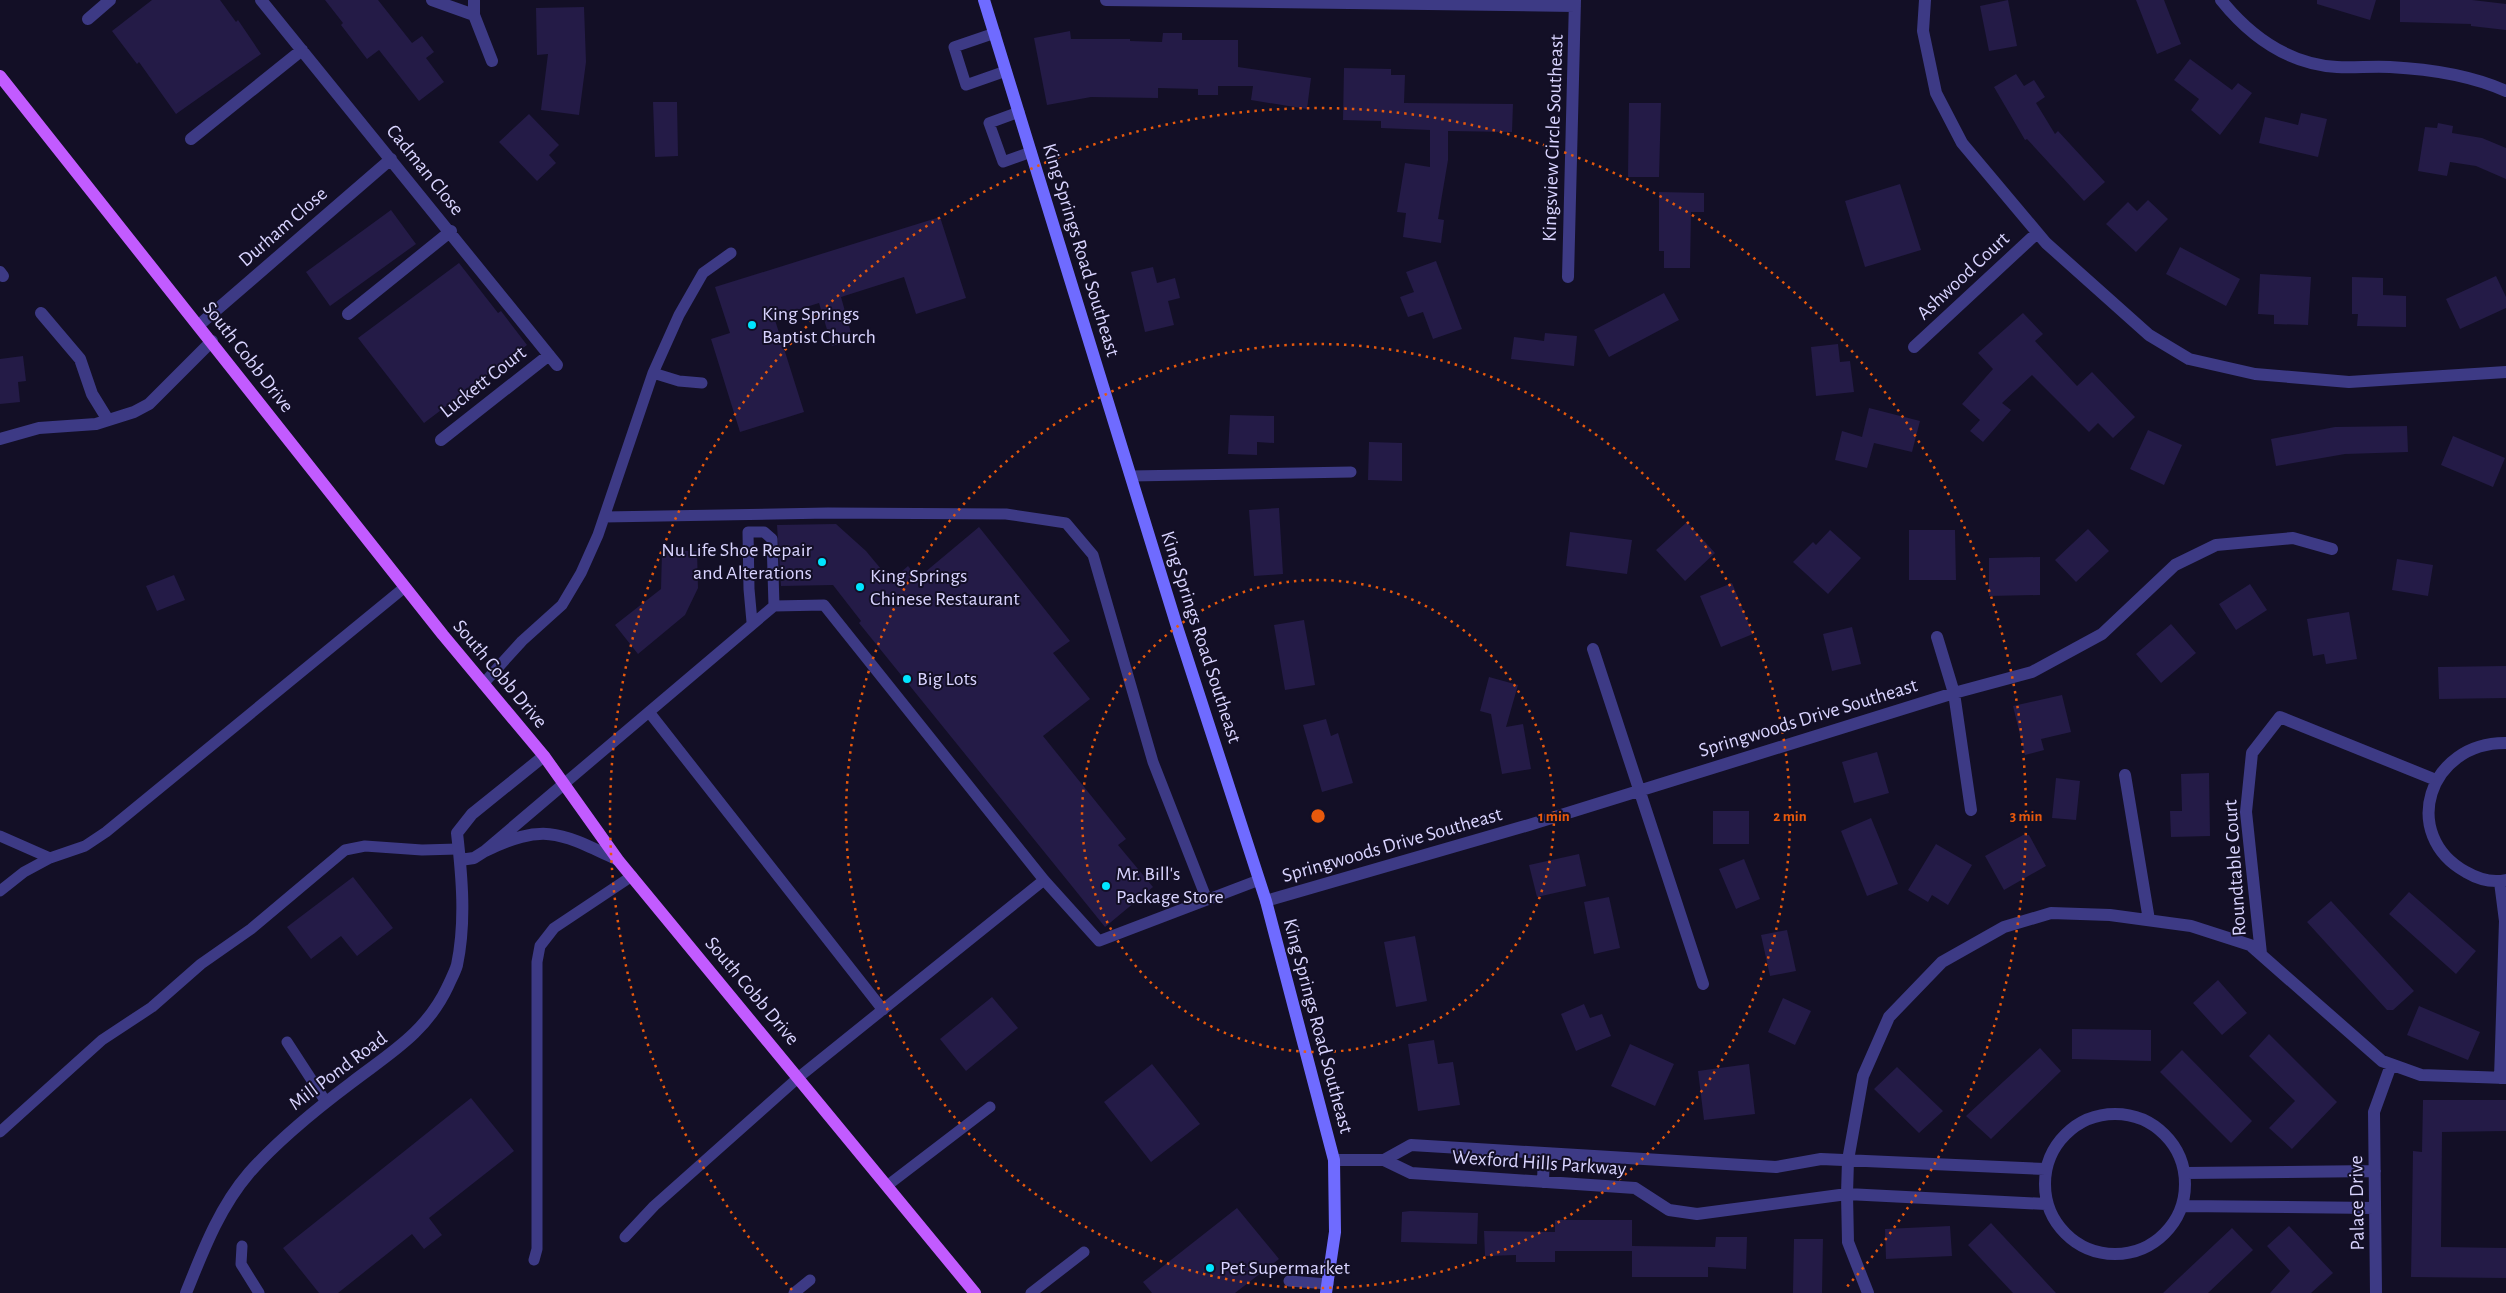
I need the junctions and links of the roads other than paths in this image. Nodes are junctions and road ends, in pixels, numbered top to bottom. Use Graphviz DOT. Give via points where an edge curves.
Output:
graph roads {
  1 [pos="110,0"];
  2 [pos="261,0"];
  3 [pos="432,0"];
  4 [pos="474,0"];
  5 [pos="984,0"];
  6 [pos="1106,0"];
  7 [pos="1117,0"];
  8 [pos="1925,0"];
  9 [pos="2221,0"];
  10 [pos="1575,3"];
  11 [pos="474,15"];
  12 [pos="88,18"];
  13 [pos="995,33"];
  14 [pos="302,50"];
  15 [pos="492,61"];
  16 [pos="1006,71"];
  17 [pos="0,76"];
  18 [pos="2506,91"];
  19 [pos="1019,112"];
  20 [pos="191,139"];
  21 [pos="1031,152"];
  22 [pos="392,159"];
  23 [pos="451,231"];
  24 [pos="2037,233"];
  25 [pos="731,253"];
  26 [pos="1568,276"];
  27 [pos="41,312"];
  28 [pos="348,314"];
  29 [pos="199,325"];
  30 [pos="212,341"];
  31 [pos="1914,347"];
  32 [pos="553,360"];
  33 [pos="2506,372"];
  34 [pos="653,373"];
  35 [pos="702,383"];
  36 [pos="108,420"];
  37 [pos="0,439"];
  38 [pos="441,440"];
  39 [pos="1351,472"];
  40 [pos="1131,476"];
  41 [pos="604,516"];
  42 [pos="2332,549"];
  43 [pos="405,587"];
  44 [pos="774,606"];
  45 [pos="752,622"];
  46 [pos="1937,637"];
  47 [pos="1593,649"];
  48 [pos="483,684"];
  49 [pos="1954,693"];
  50 [pos="649,712"];
  51 [pos="2506,743"];
  52 [pos="544,756"];
  53 [pos="2125,774"];
  54 [pos="2436,780"];
  55 [pos="565,783"];
  56 [pos="1639,789"];
  57 [pos="1970,810"];
  58 [pos="0,836"];
  59 [pos="485,852"];
  60 [pos="459,854"];
  61 [pos="50,858"];
  62 [pos="618,860"];
  63 [pos="632,876"];
  64 [pos="1044,880"];
  65 [pos="1259,880"];
  66 [pos="2503,881"];
  67 [pos="0,891"];
  68 [pos="1207,900"];
  69 [pos="1266,901"];
  70 [pos="2149,920"];
  71 [pos="2261,954"];
  72 [pos="1703,984"];
  73 [pos="883,1010"];
  74 [pos="287,1042"];
  75 [pos="2391,1065"];
  76 [pos="799,1077"];
  77 [pos="2503,1078"];
  78 [pos="326,1102"];
  79 [pos="990,1107"];
  80 [pos="0,1132"];
  81 [pos="1544,1153"];
  82 [pos="1334,1160"];
  83 [pos="1384,1160"];
  84 [pos="1848,1160"];
  85 [pos="2045,1169"];
  86 [pos="2375,1171"];
  87 [pos="2185,1173"];
  88 [pos="1542,1182"];
  89 [pos="888,1186"];
  90 [pos="1847,1194"];
  91 [pos="2046,1204"];
  92 [pos="2182,1206"];
  93 [pos="2375,1208"];
  94 [pos="625,1237"];
  95 [pos="242,1246"];
  96 [pos="1084,1252"];
  97 [pos="534,1260"];
  98 [pos="810,1280"];
  99 [pos="1289,1281"];
  100 [pos="1327,1289"];
  101 [pos="186,1293"];
  102 [pos="259,1293"];
  103 [pos="794,1293"];
  104 [pos="975,1293"];
  105 [pos="1031,1293"];
  106 [pos="1868,1293"];
  107 [pos="2376,1293"];
  1 -- 12 [label="street"];
  2 -- 14 [label="street, Cadman Close"];
  3 -- 11 [label="street"];
  4 -- 11 [label="street"];
  5 -- 13 [label="street, King Springs Road Southeast"];
  6 -- 7 [label="street"];
  7 -- 10 [label="street"];
  8 -- 24 [label="street" via="1923,31 1936,92 1962,143"];
  9 -- 18 [label="street" via="2240,24 2261,40 2300,59 2334,67 2390,67 2437,72"];
  10 -- 26 [label="street, Kingsview Circle Southeast"];
  11 -- 15 [label="street"];
  13 -- 16 [label="street, King Springs Road Southeast"];
  13 -- 16 [label="lane" via="954,47 966,85"];
  14 -- 20 [label="street"];
  14 -- 22 [label="street, Cadman Close"];
  16 -- 19 [label="street, King Springs Road Southeast"];
  17 -- 29 [label="main road, South Cobb Drive"];
  19 -- 21 [label="street, King Springs Road Southeast"];
  19 -- 21 [label="lane" via="989,123 1003,162"];
  21 -- 40 [label="street, King Springs Road Southeast"];
  22 -- 23 [label="street, Cadman Close"];
  22 -- 29 [label="street, Durham Close"];
  23 -- 28 [label="street"];
  23 -- 32 [label="street, Cadman Close"];
  24 -- 31 [label="street, Ashwood Court"];
  24 -- 33 [label="street" via="2149,335 2189,359 2256,374 2349,382"];
  25 -- 34 [label="lane" via="703,273"];
  27 -- 36 [label="street" via="80,359 92,394"];
  29 -- 30 [label="main road, South Cobb Drive"];
  30 -- 36 [label="street" via="149,404"];
  30 -- 43 [label="main road, South Cobb Drive"];
  32 -- 38 [label="street, Luckett Court"];
  34 -- 35 [label="lane" via="679,381"];
  34 -- 41 [label="lane"];
  36 -- 37 [label="street" via="96,424 39,428"];
  39 -- 40 [label="lane"];
  40 -- 65 [label="street, King Springs Road Southeast"];
  41 -- 48 [label="lane" via="581,573 562,605 522,641"];
  41 -- 68 [label="lane" via="1006,514 1066,523 1093,554 1153,762"];
  42 -- 49 [label="street, Springwoods Drive Southeast" via="2293,538 2216,545 2175,565 2102,634 2032,672"];
  43 -- 48 [label="main road, South Cobb Drive"];
  43 -- 61 [label="lane" via="106,832 85,846"];
  44 -- 45 [label="lane"];
  44 -- 45 [label="lane" via="772,540 764,532 748,532"];
  44 -- 64 [label="lane" via="824,605"];
  45 -- 50 [label="lane"];
  46 -- 49 [label="street"];
  47 -- 56 [label="street"];
  48 -- 52 [label="main road, South Cobb Drive"];
  49 -- 56 [label="street, Springwoods Drive Southeast"];
  49 -- 57 [label="street"];
  50 -- 55 [label="lane"];
  50 -- 73 [label="lane"];
  51 -- 54 [label="street" via="2489,742 2468,749 2449,762"];
  52 -- 55 [label="main road, South Cobb Drive"];
  52 -- 60 [label="street, Mill Pond Road" via="472,814 457,834"];
  53 -- 70 [label="street"];
  54 -- 66 [label="street" via="2429,803 2430,827 2439,848 2455,866 2476,878"];
  54 -- 71 [label="street, Roundtable Court" via="2280,717 2252,753 2246,812"];
  55 -- 59 [label="street"];
  55 -- 62 [label="main road, South Cobb Drive"];
  56 -- 69 [label="street, Springwoods Drive Southeast" via="1529,825"];
  56 -- 72 [label="street"];
  58 -- 61 [label="lane"];
  59 -- 60 [label="street" via="474,858"];
  59 -- 62 [label="street" via="514,837 553,833"];
  60 -- 78 [label="street, Mill Pond Road" via="462,912 456,967 442,1000 425,1024 400,1047"];
  60 -- 80 [label="lane" via="365,846 345,850 152,1007 102,1040"];
  61 -- 67 [label="lane" via="24,872"];
  62 -- 63 [label="main road, South Cobb Drive"];
  63 -- 76 [label="main road, South Cobb Drive"];
  63 -- 97 [label="lane" via="554,928 540,946 537,962"];
  64 -- 68 [label="lane" via="1099,941"];
  64 -- 73 [label="lane"];
  65 -- 68 [label="lane"];
  65 -- 69 [label="street, King Springs Road Southeast"];
  66 -- 77 [label="street"];
  69 -- 82 [label="street, King Springs Road Southeast"];
  70 -- 71 [label="street" via="2191,926 2250,945"];
  70 -- 84 [label="street" via="2051,913 2004,927 1942,962 1889,1018 1863,1076"];
  71 -- 75 [label="street" via="2382,1061"];
  73 -- 76 [label="lane"];
  74 -- 78 [label="lane"];
  75 -- 77 [label="street" via="2421,1075"];
  75 -- 86 [label="street, Palace Drive" via="2374,1112"];
  76 -- 89 [label="main road, South Cobb Drive"];
  76 -- 94 [label="lane" via="654,1206"];
  78 -- 101 [label="street, Mill Pond Road" via="248,1174 217,1220"];
  79 -- 89 [label="lane"];
  81 -- 83 [label="street, Wexford Hills Parkway" via="1411,1145"];
  81 -- 84 [label="street, Wexford Hills Parkway" via="1776,1167 1821,1159"];
  81 -- 88 [label="street"];
  82 -- 83 [label="street, Wexford Hills Parkway"];
  82 -- 100 [label="street, King Springs Road Southeast" via="1335,1232"];
  83 -- 88 [label="street, Wexford Hills Parkway" via="1411,1173"];
  84 -- 85 [label="street, Wexford Hills Parkway"];
  84 -- 90 [label="street"];
  85 -- 87 [label="street" via="2056,1143 2076,1124 2103,1114 2131,1115 2157,1126 2175,1147"];
  85 -- 91 [label="street"];
  86 -- 87 [label="street"];
  86 -- 93 [label="street, Palace Drive"];
  87 -- 92 [label="street"];
  88 -- 90 [label="street, Wexford Hills Parkway" via="1635,1188 1669,1210 1697,1214"];
  89 -- 104 [label="main road, South Cobb Drive"];
  90 -- 91 [label="street, Wexford Hills Parkway"];
  90 -- 106 [label="street" via="1848,1242"];
  91 -- 92 [label="street" via="2058,1227 2077,1244 2101,1253 2126,1254 2150,1245 2170,1228"];
  92 -- 93 [label="street"];
  93 -- 107 [label="street, Palace Drive"];
  95 -- 102 [label="lane" via="241,1264"];
  96 -- 105 [label="lane"];
  98 -- 103 [label="lane"];
  99 -- 100 [label="lane"];
}
